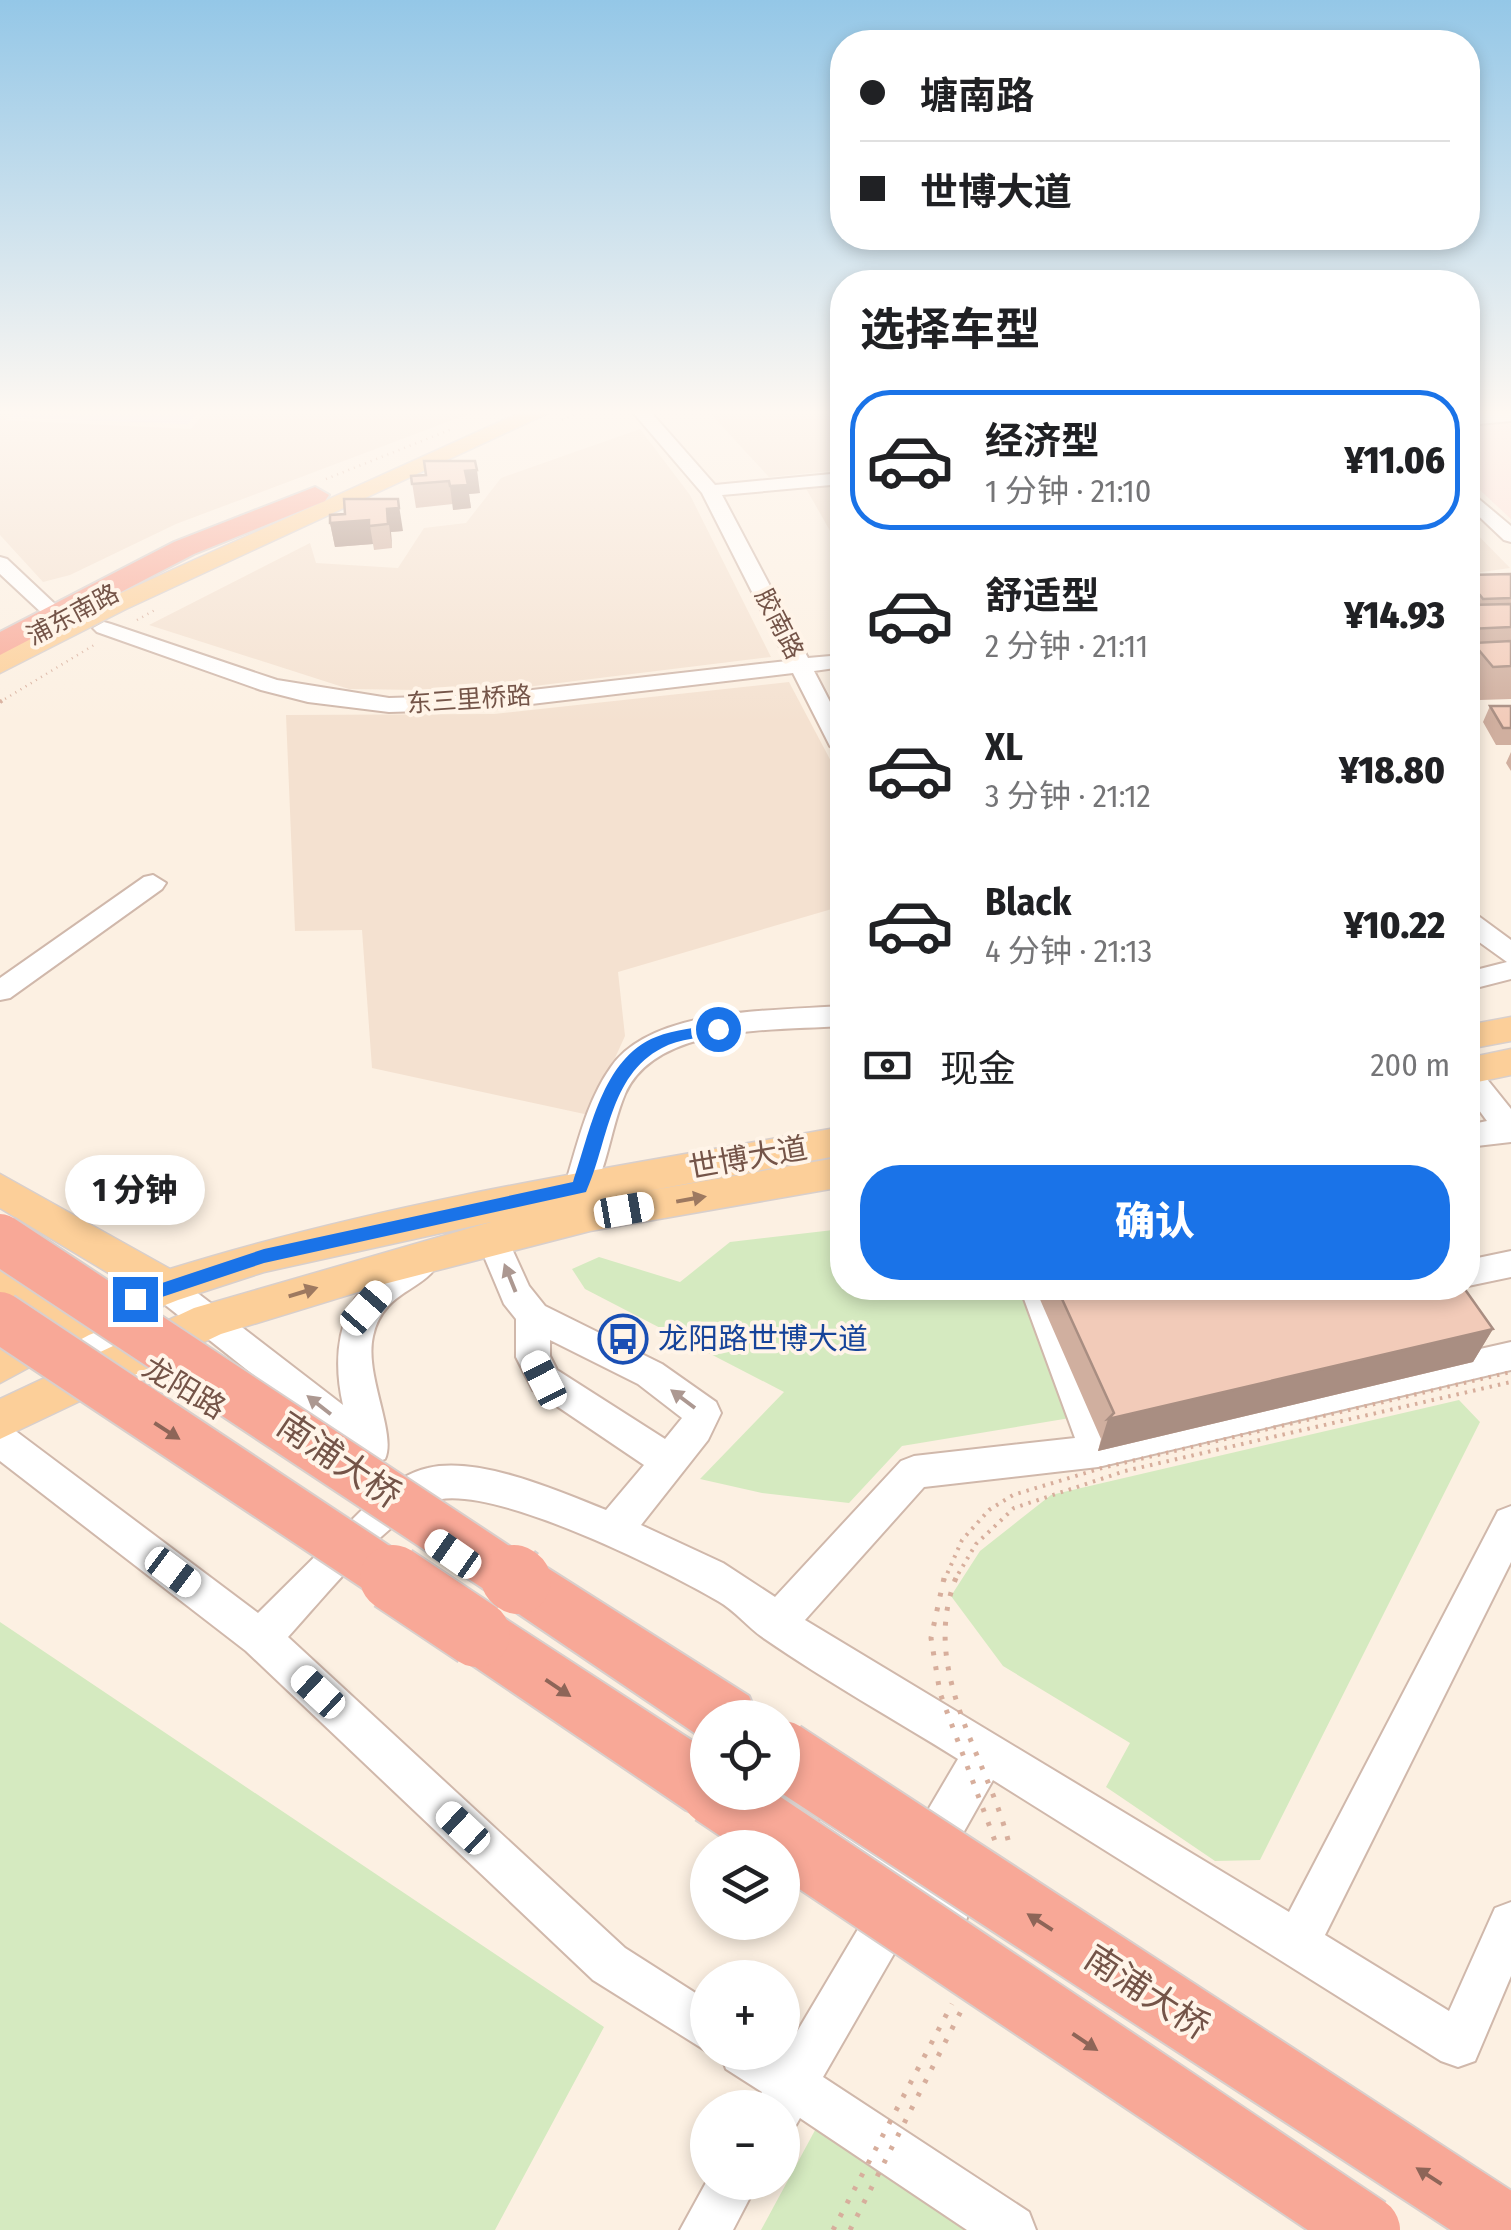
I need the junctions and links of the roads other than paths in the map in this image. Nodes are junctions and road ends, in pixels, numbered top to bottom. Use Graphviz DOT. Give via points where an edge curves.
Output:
graph roads {
  1 [pos="250,514"];
  2 [pos="284,514"];
  3 [pos="291,514"];
  4 [pos="296,514"];
  5 [pos="300,514"];
  6 [pos="722,514"];
  7 [pos="1487,514"];
  8 [pos="1511,536"];
  9 [pos="233,550"];
  10 [pos="0,563"];
  11 [pos="50,610"];
  12 [pos="104,628"];
  13 [pos="0,638"];
  14 [pos="0,646"];
  15 [pos="0,654"];
  16 [pos="830,662"];
  17 [pos="0,666"];
  18 [pos="801,666"];
  19 [pos="0,675"];
  20 [pos="0,689"];
  21 [pos="830,723"];
  22 [pos="152,883"];
  23 [pos="1480,930"];
  24 [pos="1511,954"];
  25 [pos="1511,970"];
  26 [pos="1480,978"];
  27 [pos="0,991"];
  28 [pos="830,1017"];
  29 [pos="1511,1029"];
  30 [pos="1480,1035"];
  31 [pos="1511,1062"];
  32 [pos="1480,1070"];
  33 [pos="1480,1089"];
  34 [pos="1510,1130"];
  35 [pos="1480,1134"];
  36 [pos="830,1143"];
  37 [pos="830,1174"];
  38 [pos="580,1188"];
  39 [pos="0,1189"];
  40 [pos="0,1238"];
  41 [pos="492,1238"];
  42 [pos="1511,1264"];
  43 [pos="1480,1270"];
  44 [pos="0,1276"];
  45 [pos="166,1287"];
  46 [pos="1041,1300"];
  47 [pos="533,1316"];
  48 [pos="0,1317"];
  49 [pos="210,1320"];
  50 [pos="74,1323"];
  51 [pos="1511,1356"];
  52 [pos="134,1359"];
  53 [pos="0,1365"];
  54 [pos="0,1420"];
  55 [pos="0,1440"];
  56 [pos="372,1445"];
  57 [pos="1098,1451"];
  58 [pos="669,1462"];
  59 [pos="389,1509"];
  60 [pos="1511,1522"];
  61 [pos="612,1532"];
  62 [pos="776,1624"];
  63 [pos="260,1638"];
  64 [pos="700,1700"];
  65 [pos="690,1723"];
  66 [pos="986,1752"];
  67 [pos="800,1766"];
  68 [pos="690,1777"];
  69 [pos="800,1802"];
  70 [pos="740,1810"];
  71 [pos="911,1880"];
  72 [pos="949,1908"];
  73 [pos="1511,1924"];
  74 [pos="1298,1943"];
  75 [pos="690,2017"];
  76 [pos="760,2070"];
  77 [pos="779,2090"];
  78 [pos="788,2090"];
  79 [pos="800,2105"];
  80 [pos="723,2200"];
  81 [pos="705,2230"];
  82 [pos="1011,2230"];
  83 [pos="1366,2230"];
  84 [pos="1511,2230"];
  1 -- 11 [label="main road, 浦东南路"];
  2 -- 14 [label="highway" via="184,548"];
  3 -- 15 [label="main road, 浦东南路" via="143,578"];
  4 -- 9 [label="main road, 浦东南路"];
  5 -- 12 [label="main road, 浦东南路" via="240,557"];
  6 -- 18 [label="street, 胶南路"];
  7 -- 8 [label="street"];
  9 -- 17 [label="main road, 浦东南路"];
  9 -- 19 [label="highway"];
  10 -- 11 [label="street"];
  11 -- 13 [label="main road, 浦东南路"];
  12 -- 18 [label="street, 东三里桥路" via="269,685 389,705 488,702"];
  12 -- 20 [label="main road, 浦东南路"];
  16 -- 18 [label="street, 东三里桥路"];
  18 -- 21 [label="street, 胶南路"];
  22 -- 27 [label="street"];
  23 -- 24 [label="street"];
  25 -- 26 [label="street"];
  28 -- 38 [label="street" via="698,1032 644,1050 614,1088"];
  29 -- 30 [label="main road"];
  31 -- 32 [label="main road"];
  33 -- 34 [label="street"];
  34 -- 35 [label="street"];
  36 -- 38 [label="main road, 世博大道"];
  41 -- 37 [label="main road, 世博大道, one-way"];
  38 -- 45 [label="main road, 世博大道" via="264,1256"];
  39 -- 45 [label="main road"];
  40 -- 64 [label="highway, 南浦大桥, bridge"];
  47 -- 41 [label="street, one-way"];
  49 -- 41 [label="main road, 世博大道, one-way"];
  41 -- 56 [label="street" via="420,1263 366,1308 350,1361"];
  42 -- 43 [label="street"];
  44 -- 50 [label="main road, 龙阳路"];
  45 -- 49 [label="street"];
  45 -- 50 [label="main road, 世博大道"];
  46 -- 57 [label="street"];
  47 -- 58 [label="street" via="533,1356 544,1380"];
  58 -- 47 [label="street, one-way" via="702,1413 650,1374"];
  48 -- 68 [label="highway, one-way, bridge"];
  49 -- 52 [label="main road, 世博大道"];
  56 -- 49 [label="street, one-way"];
  50 -- 52 [label="street, 龙阳路"];
  50 -- 53 [label="main road, 世博大道"];
  51 -- 57 [label="street"];
  52 -- 54 [label="main road, 世博大道"];
  52 -- 59 [label="street, 龙阳路"];
  55 -- 63 [label="street"];
  56 -- 59 [label="street"];
  57 -- 62 [label="street" via="914,1472"];
  58 -- 61 [label="street"];
  59 -- 61 [label="street" via="430,1483 454,1480 526,1496"];
  59 -- 63 [label="street"];
  59 -- 65 [label="street, 龙阳路"];
  60 -- 74 [label="street"];
  61 -- 62 [label="street" via="695,1567"];
  62 -- 66 [label="street"];
  63 -- 75 [label="street" via="609,1964"];
  66 -- 71 [label="street"];
  66 -- 74 [label="street"];
  84 -- 67 [label="highway, 南浦大桥, one-way, bridge"];
  69 -- 71 [label="street"];
  70 -- 83 [label="highway, one-way, bridge"];
  71 -- 72 [label="street"];
  71 -- 78 [label="street"];
  73 -- 74 [label="street" via="1458,2044"];
  76 -- 77 [label="street"];
  79 -- 82 [label="street"];
  80 -- 81 [label="street"];
}
